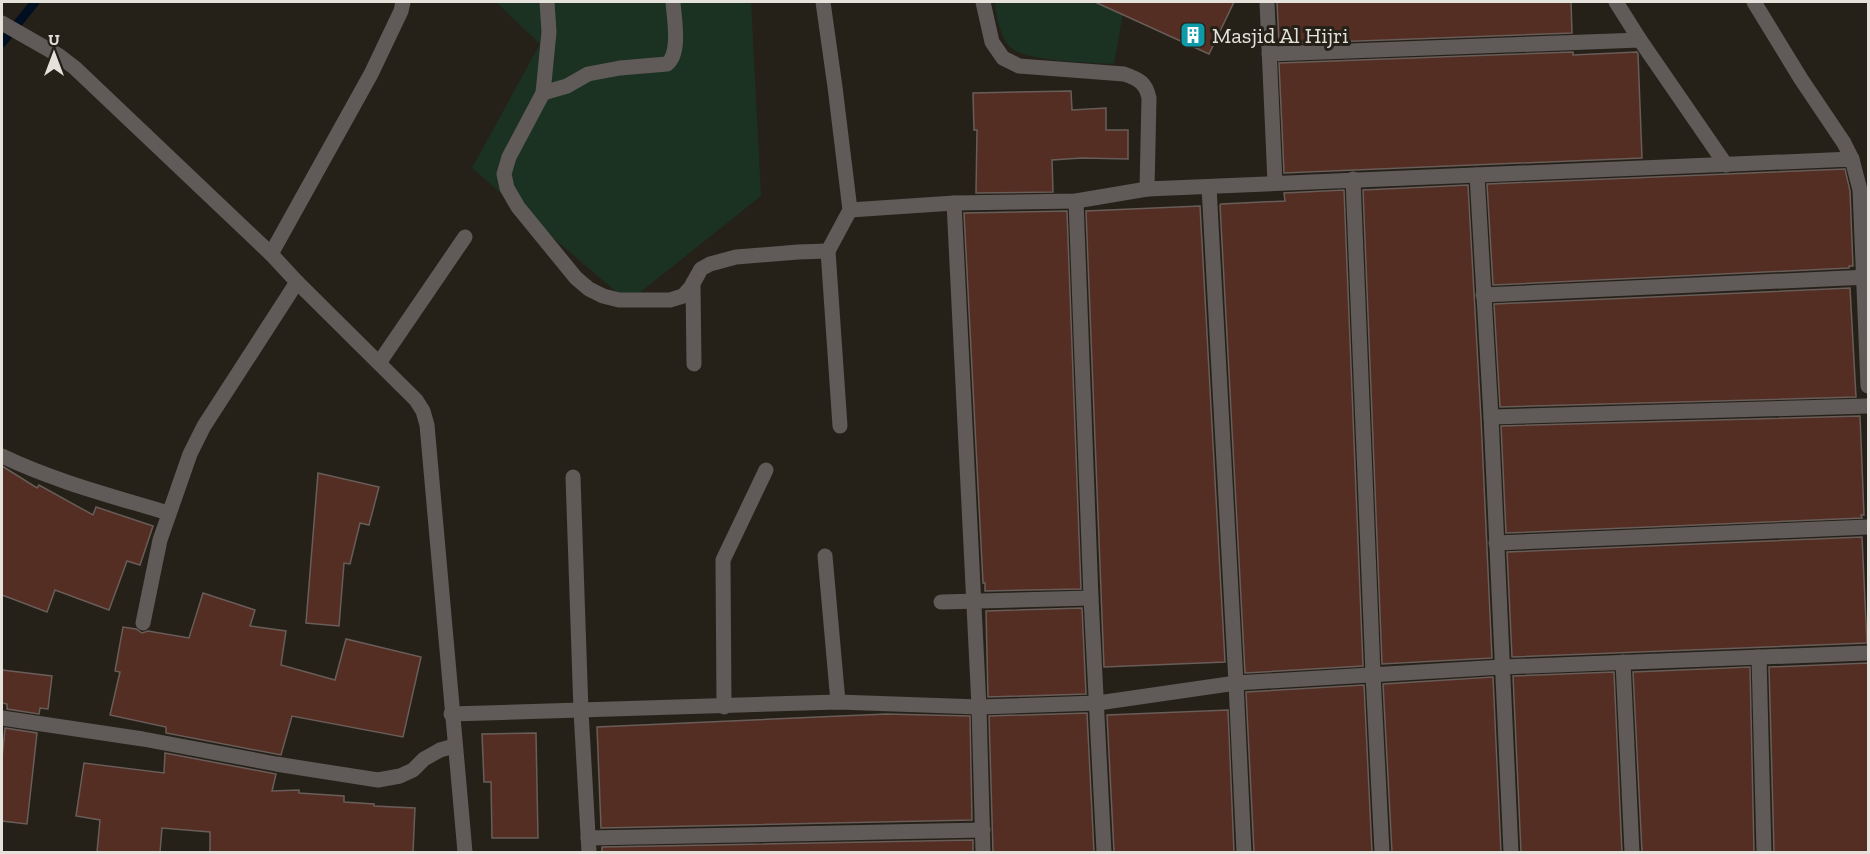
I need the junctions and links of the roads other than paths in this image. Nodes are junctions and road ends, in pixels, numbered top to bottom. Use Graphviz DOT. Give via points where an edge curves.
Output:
graph roads {
  1 [pos="403,2"];
  2 [pos="547,2"];
  3 [pos="673,2"];
  4 [pos="823,2"];
  5 [pos="984,2"];
  6 [pos="1267,2"];
  7 [pos="1616,2"];
  8 [pos="1754,2"];
  9 [pos="2,23"];
  10 [pos="1640,39"];
  11 [pos="1269,54"];
  12 [pos="543,93"];
  13 [pos="1852,159"];
  14 [pos="1726,165"];
  15 [pos="1477,175"];
  16 [pos="1353,179"];
  17 [pos="1275,183"];
  18 [pos="1209,187"];
  19 [pos="1148,189"];
  20 [pos="1076,201"];
  21 [pos="954,203"];
  22 [pos="850,210"];
  23 [pos="465,237"];
  24 [pos="828,251"];
  25 [pos="271,254"];
  26 [pos="1866,277"];
  27 [pos="297,282"];
  28 [pos="693,283"];
  29 [pos="1483,295"];
  30 [pos="379,363"];
  31 [pos="694,364"];
  32 [pos="1869,386"];
  33 [pos="1869,406"];
  34 [pos="1491,417"];
  35 [pos="840,426"];
  36 [pos="3,457"];
  37 [pos="766,470"];
  38 [pos="573,477"];
  39 [pos="168,513"];
  40 [pos="1869,527"];
  41 [pos="1496,543"];
  42 [pos="825,556"];
  43 [pos="1091,598"];
  44 [pos="941,602"];
  45 [pos="974,602"];
  46 [pos="143,623"];
  47 [pos="1869,653"];
  48 [pos="1759,657"];
  49 [pos="1623,662"];
  50 [pos="1502,667"];
  51 [pos="1373,674"];
  52 [pos="1236,683"];
  53 [pos="838,702"];
  54 [pos="1098,703"];
  55 [pos="724,707"];
  56 [pos="979,708"];
  57 [pos="581,711"];
  58 [pos="452,714"];
  59 [pos="2,718"];
  60 [pos="454,746"];
  61 [pos="983,830"];
  62 [pos="589,845"];
  63 [pos="465,852"];
  64 [pos="983,852"];
  65 [pos="1104,852"];
  66 [pos="1244,852"];
  67 [pos="1382,852"];
  68 [pos="1511,852"];
  69 [pos="1632,852"];
  70 [pos="1764,852"];
  1 -- 25 [label="street" via="371,74"];
  2 -- 12 [label="street" via="549,32"];
  3 -- 12 [label="street" via="675,47 667,64 588,75"];
  4 -- 22 [label="street"];
  5 -- 19 [label="street" via="992,42 1003,58 1019,66 1124,74 1147,88"];
  6 -- 11 [label="street"];
  7 -- 10 [label="street"];
  8 -- 13 [label="street"];
  9 -- 25 [label="street" via="75,68"];
  10 -- 11 [label="street"];
  10 -- 14 [label="street"];
  11 -- 17 [label="street"];
  12 -- 28 [label="street" via="504,174 518,207 576,278 603,296 619,300 670,300 683,296"];
  13 -- 14 [label="street"];
  13 -- 26 [label="street" via="1860,190"];
  14 -- 15 [label="street"];
  15 -- 16 [label="street"];
  15 -- 29 [label="street"];
  16 -- 17 [label="street"];
  16 -- 51 [label="street"];
  17 -- 18 [label="street"];
  18 -- 19 [label="street"];
  18 -- 52 [label="street"];
  19 -- 20 [label="street"];
  20 -- 21 [label="street"];
  20 -- 43 [label="street"];
  21 -- 22 [label="street"];
  21 -- 45 [label="street"];
  22 -- 24 [label="street"];
  23 -- 30 [label="street"];
  24 -- 28 [label="street" via="736,257 701,269"];
  24 -- 35 [label="street"];
  25 -- 27 [label="street"];
  26 -- 29 [label="street"];
  26 -- 32 [label="street"];
  27 -- 30 [label="street"];
  27 -- 39 [label="street" via="204,426"];
  28 -- 31 [label="street"];
  29 -- 34 [label="street"];
  30 -- 58 [label="street" via="417,400 427,425"];
  33 -- 34 [label="street"];
  34 -- 41 [label="street"];
  36 -- 39 [label="street" via="84,488"];
  37 -- 55 [label="street" via="723,560"];
  38 -- 57 [label="street"];
  39 -- 46 [label="street"];
  40 -- 41 [label="street"];
  41 -- 50 [label="street"];
  42 -- 53 [label="street"];
  43 -- 45 [label="street"];
  43 -- 54 [label="street"];
  44 -- 45 [label="street"];
  45 -- 56 [label="street"];
  47 -- 48 [label="street"];
  48 -- 49 [label="street"];
  48 -- 70 [label="street"];
  49 -- 50 [label="street"];
  49 -- 69 [label="street"];
  50 -- 51 [label="street"];
  50 -- 68 [label="street"];
  51 -- 52 [label="street"];
  51 -- 67 [label="street"];
  52 -- 54 [label="street"];
  52 -- 66 [label="street"];
  53 -- 55 [label="street"];
  53 -- 56 [label="street"];
  54 -- 56 [label="street"];
  54 -- 65 [label="street"];
  55 -- 57 [label="street"];
  56 -- 61 [label="street"];
  57 -- 58 [label="street"];
  57 -- 62 [label="street"];
  58 -- 60 [label="street"];
  59 -- 60 [label="street" via="378,780 400,776 440,750"];
  60 -- 63 [label="street"];
  61 -- 62 [label="street"];
  61 -- 64 [label="street"];
}
